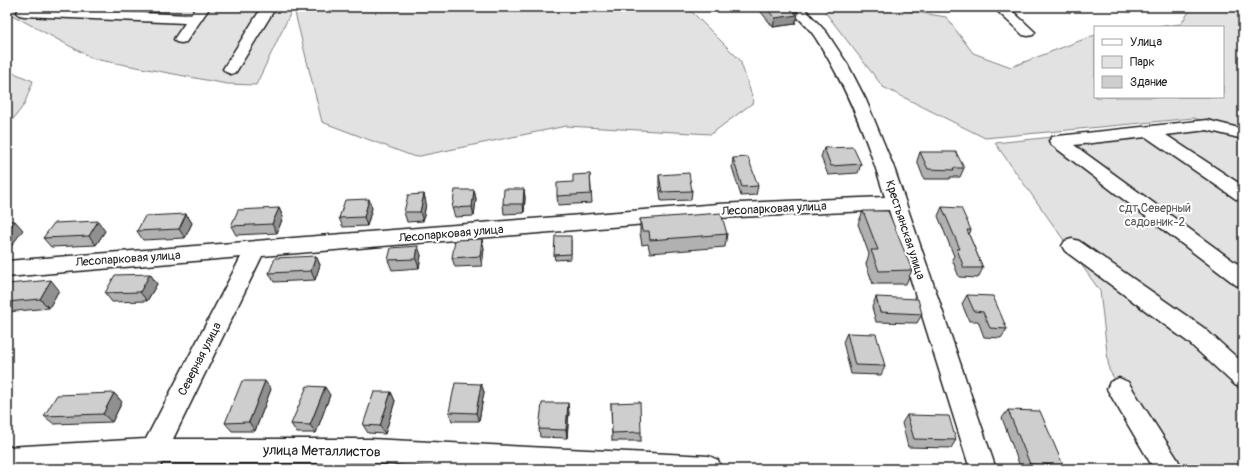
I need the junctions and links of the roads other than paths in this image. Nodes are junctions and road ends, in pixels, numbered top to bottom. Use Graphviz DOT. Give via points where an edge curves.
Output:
graph roads {
  1 [pos="203,7"];
  2 [pos="269,7"];
  3 [pos="796,7"];
  4 [pos="1000,7"];
  5 [pos="24,12"];
  6 [pos="194,20"];
  7 [pos="1028,32"];
  8 [pos="181,39"];
  9 [pos="231,69"];
  10 [pos="1150,132"];
  11 [pos="1243,134"];
  12 [pos="1243,195"];
  13 [pos="896,203"];
  14 [pos="1072,246"];
  15 [pos="255,250"];
  16 [pos="7,269"];
  17 [pos="1243,279"];
  18 [pos="1243,378"];
  19 [pos="1119,389"];
  20 [pos="7,459"];
  21 [pos="149,460"];
  22 [pos="368,460"];
  23 [pos="709,469"];
  24 [pos="983,469"];
  25 [pos="1169,469"];
  1 -- 6 [label="street"];
  2 -- 9 [label="street"];
  3 -- 13 [label="street, Крестьянская улица" via="820,33 858,100"];
  4 -- 7 [label="street"];
  5 -- 6 [label="street"];
  6 -- 8 [label="street"];
  10 -- 11 [label="street" via="1207,125"];
  10 -- 12 [label="street"];
  10 -- 17 [label="street" via="1058,141"];
  13 -- 15 [label="street, Лесопарковая улица" via="718,212"];
  13 -- 24 [label="street, Крестьянская улица"];
  14 -- 18 [label="street" via="1196,335"];
  15 -- 16 [label="street, Лесопарковая улица"];
  15 -- 21 [label="street, Северная улица"];
  19 -- 25 [label="street"];
  20 -- 21 [label="street, улица Металлистов"];
  21 -- 22 [label="street, улица Металлистов"];
  22 -- 23 [label="street, улица Металлистов"];
}
